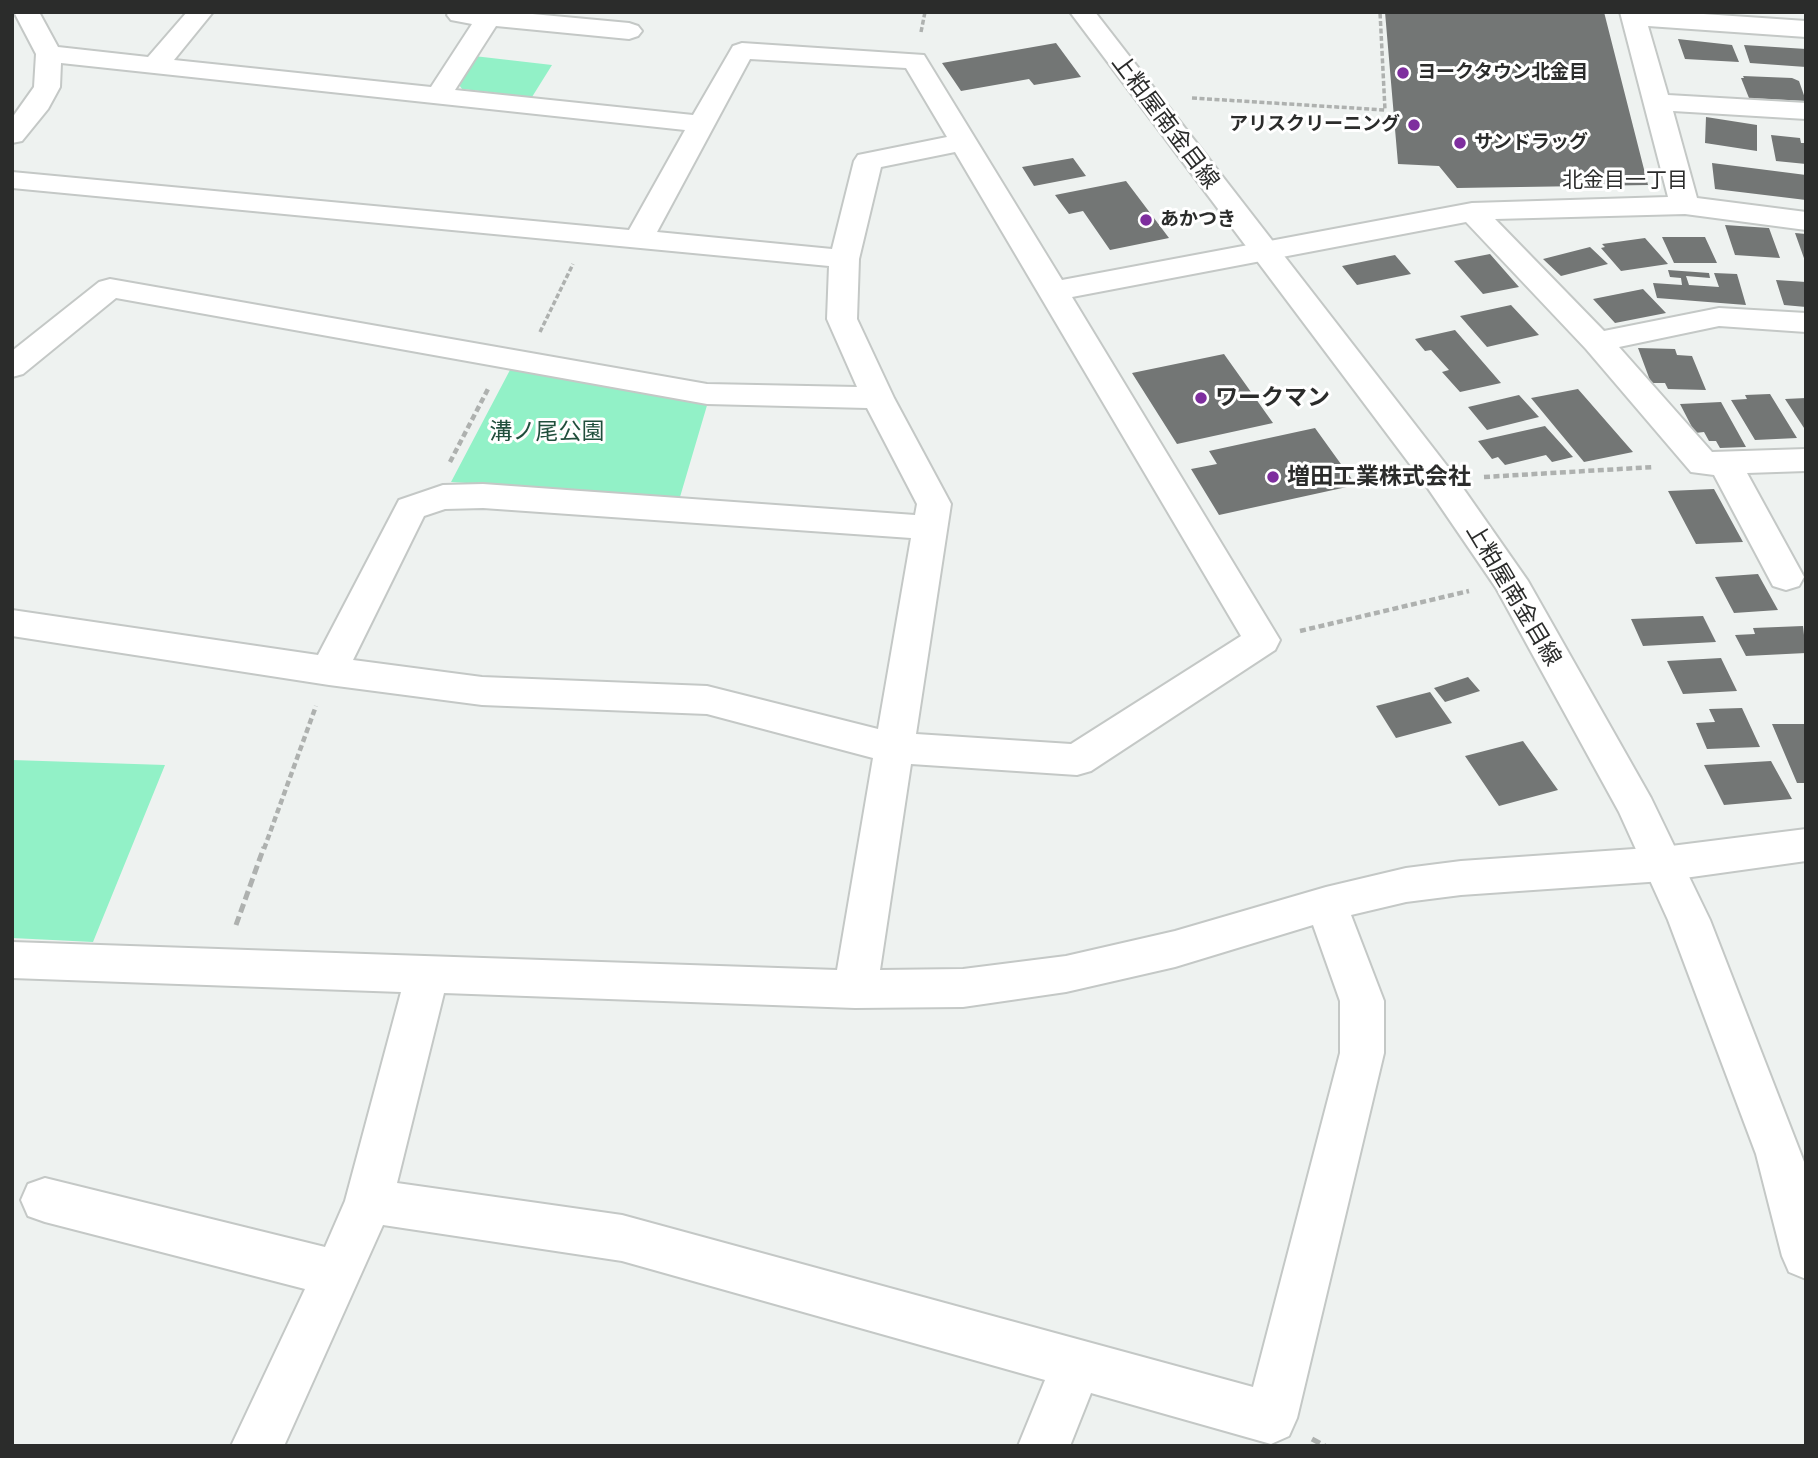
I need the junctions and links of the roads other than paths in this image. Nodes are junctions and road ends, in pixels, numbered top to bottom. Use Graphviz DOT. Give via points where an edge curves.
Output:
graph roads {
  1 [pos="26,12"];
  2 [pos="201,12"];
  3 [pos="1082,12"];
  4 [pos="460,15"];
  5 [pos="1633,15"];
  6 [pos="489,18"];
  7 [pos="1806,29"];
  8 [pos="629,31"];
  9 [pos="48,54"];
  10 [pos="156,64"];
  11 [pos="439,96"];
  12 [pos="1656,102"];
  13 [pos="1806,111"];
  14 [pos="700,124"];
  15 [pos="12,135"];
  16 [pos="962,142"];
  17 [pos="12,180"];
  18 [pos="1685,205"];
  19 [pos="1472,212"];
  20 [pos="1806,221"];
  21 [pos="639,238"];
  22 [pos="1264,250"];
  23 [pos="844,258"];
  24 [pos="1054,290"];
  25 [pos="1806,323"];
  26 [pos="1597,342"];
  27 [pos="12,367"];
  28 [pos="878,398"];
  29 [pos="1806,460"];
  30 [pos="1725,463"];
  31 [pos="932,528"];
  32 [pos="1786,578"];
  33 [pos="12,623"];
  34 [pos="329,671"];
  35 [pos="893,748"];
  36 [pos="1806,845"];
  37 [pos="1663,864"];
  38 [pos="1326,904"];
  39 [pos="12,960"];
  40 [pos="427,975"];
  41 [pos="855,989"];
  42 [pos="45,1200"];
  43 [pos="369,1201"];
  44 [pos="1806,1255"];
  45 [pos="338,1274"];
  46 [pos="1077,1363"];
  47 [pos="257,1446"];
  48 [pos="1044,1446"];
  1 -- 9 [label="street"];
  2 -- 10 [label="street"];
  3 -- 22 [label="street, 上粕屋南金目線"];
  4 -- 6 [label="street"];
  5 -- 7 [label="street"];
  5 -- 12 [label="street"];
  6 -- 8 [label="street"];
  6 -- 11 [label="street"];
  9 -- 10 [label="street"];
  9 -- 15 [label="street" via="47,87"];
  10 -- 11 [label="street"];
  11 -- 14 [label="street"];
  12 -- 13 [label="street"];
  12 -- 18 [label="street"];
  14 -- 16 [label="street" via="742,51 915,61"];
  14 -- 21 [label="street"];
  16 -- 23 [label="street" via="868,161"];
  16 -- 24 [label="street"];
  17 -- 21 [label="street"];
  18 -- 19 [label="street"];
  18 -- 20 [label="street"];
  19 -- 22 [label="street"];
  19 -- 26 [label="street"];
  21 -- 23 [label="street"];
  22 -- 24 [label="street"];
  22 -- 37 [label="street, 上粕屋南金目線" via="1439,479 1510,581"];
  23 -- 28 [label="street" via="842,319"];
  24 -- 35 [label="street" via="1262,640 1077,760"];
  25 -- 26 [label="street" via="1719,317"];
  26 -- 30 [label="street" via="1703,464"];
  27 -- 28 [label="street" via="110,288 706,394"];
  28 -- 31 [label="street" via="934,504"];
  29 -- 30 [label="street"];
  30 -- 32 [label="street"];
  31 -- 34 [label="street" via="443,497 411,508"];
  31 -- 35 [label="street"];
  33 -- 34 [label="street"];
  34 -- 35 [label="street" via="482,691 707,700"];
  35 -- 41 [label="street"];
  36 -- 37 [label="street"];
  37 -- 38 [label="street" via="1420,883"];
  37 -- 44 [label="street, 上粕屋南金目線" via="1779,1154"];
  38 -- 41 [label="street" via="1175,949 1066,974 963,988"];
  38 -- 46 [label="street" via="1362,1001 1362,1054 1271,1418"];
  39 -- 40 [label="street"];
  40 -- 41 [label="street"];
  40 -- 43 [label="street"];
  42 -- 45 [label="street"];
  43 -- 45 [label="street"];
  43 -- 46 [label="street" via="622,1238"];
  45 -- 47 [label="street"];
  46 -- 48 [label="street"];
}
